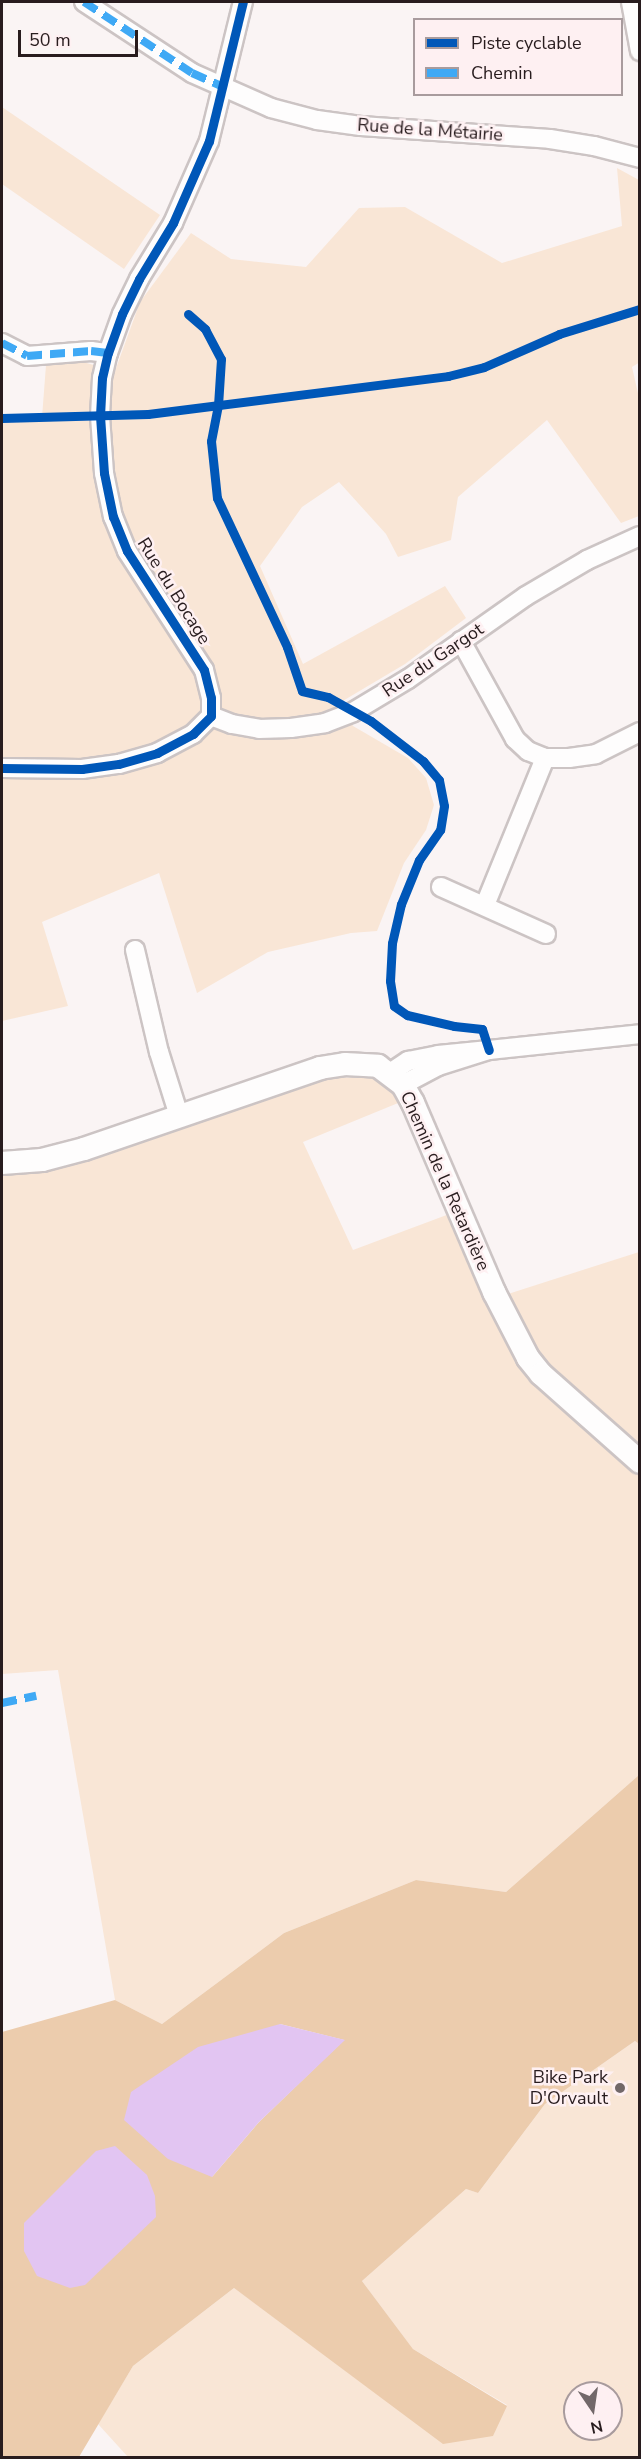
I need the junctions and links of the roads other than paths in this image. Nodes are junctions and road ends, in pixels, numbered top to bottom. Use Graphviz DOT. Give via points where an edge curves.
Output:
graph roads {
  1 [pos="84,2"];
  2 [pos="243,2"];
  3 [pos="631,2"];
  4 [pos="639,51"];
  5 [pos="224,87"];
  6 [pos="639,158"];
  7 [pos="2,343"];
  8 [pos="108,353"];
  9 [pos="639,536"];
  10 [pos="461,641"];
  11 [pos="211,716"];
  12 [pos="639,732"];
  13 [pos="545,758"];
  14 [pos="2,768"];
  15 [pos="441,887"];
  16 [pos="485,905"];
  17 [pos="546,934"];
  18 [pos="135,950"];
  19 [pos="639,1034"];
  20 [pos="396,1079"];
  21 [pos="179,1116"];
  22 [pos="2,1163"];
  23 [pos="639,1462"];
  1 -- 5 [label="street, Rue de la Métairie" via="192,73"];
  2 -- 5 [label="street, Rue du Bocage"];
  3 -- 4 [label="street"];
  5 -- 6 [label="street, Rue de la Métairie" via="271,108 317,120 550,140"];
  5 -- 8 [label="street, Rue du Bocage" via="192,185 139,279"];
  7 -- 8 [label="street" via="27,356"];
  8 -- 11 [label="street, Rue du Bocage" via="102,378 100,424 113,517 127,551 204,670"];
  9 -- 10 [label="street, Rue du Gargot" via="587,560"];
  10 -- 11 [label="street, Rue du Gargot" via="363,706 325,723 259,729"];
  10 -- 13 [label="street" via="515,739 528,751"];
  11 -- 14 [label="street" via="185,738 157,753 119,764 82,769"];
  12 -- 13 [label="street" via="596,754"];
  13 -- 16 [label="street"];
  15 -- 16 [label="street"];
  16 -- 17 [label="street"];
  18 -- 21 [label="street"];
  19 -- 20 [label="street" via="489,1050"];
  20 -- 21 [label="street, Chemin de la Retardière" via="378,1066 359,1063 320,1068"];
  20 -- 23 [label="street, Chemin de la Retardière" via="528,1358"];
  21 -- 22 [label="street, Chemin de la Retardière" via="42,1160"];
}
